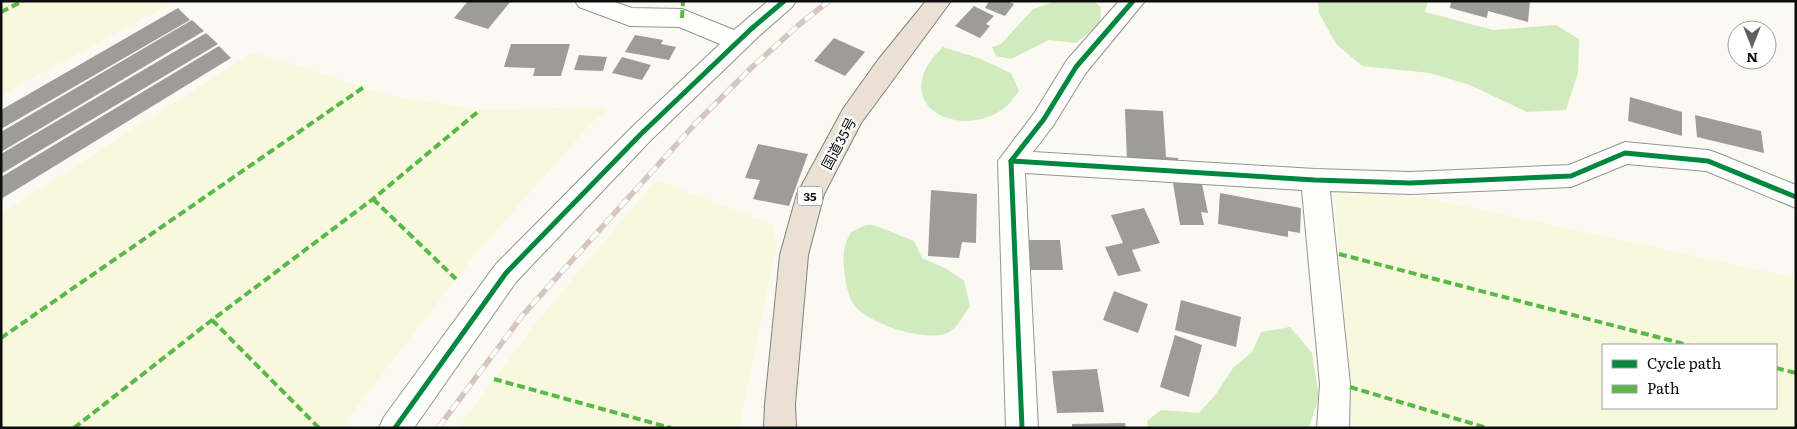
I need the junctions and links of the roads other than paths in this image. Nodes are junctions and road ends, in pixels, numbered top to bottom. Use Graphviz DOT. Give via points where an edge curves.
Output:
graph roads {
  1 [pos="586,1"];
  2 [pos="784,1"];
  3 [pos="939,1"];
  4 [pos="1133,1"];
  5 [pos="738,42"];
  6 [pos="1011,161"];
  7 [pos="1315,180"];
  8 [pos="1796,197"];
  9 [pos="395,428"];
  10 [pos="780,428"];
  11 [pos="1022,428"];
  12 [pos="1333,428"];
  1 -- 5 [label="street" via="630,17 682,18"];
  2 -- 5 [label="street"];
  3 -- 10 [label="highway, 国道35号 / 35" via="852,116 811,194 794,255"];
  4 -- 6 [label="street" via="1076,67 1044,119"];
  5 -- 9 [label="street" via="641,134 506,273"];
  6 -- 7 [label="street"];
  6 -- 11 [label="street"];
  7 -- 8 [label="street" via="1410,183 1571,176 1625,153 1708,161"];
  7 -- 12 [label="street" via="1335,384"];
}
